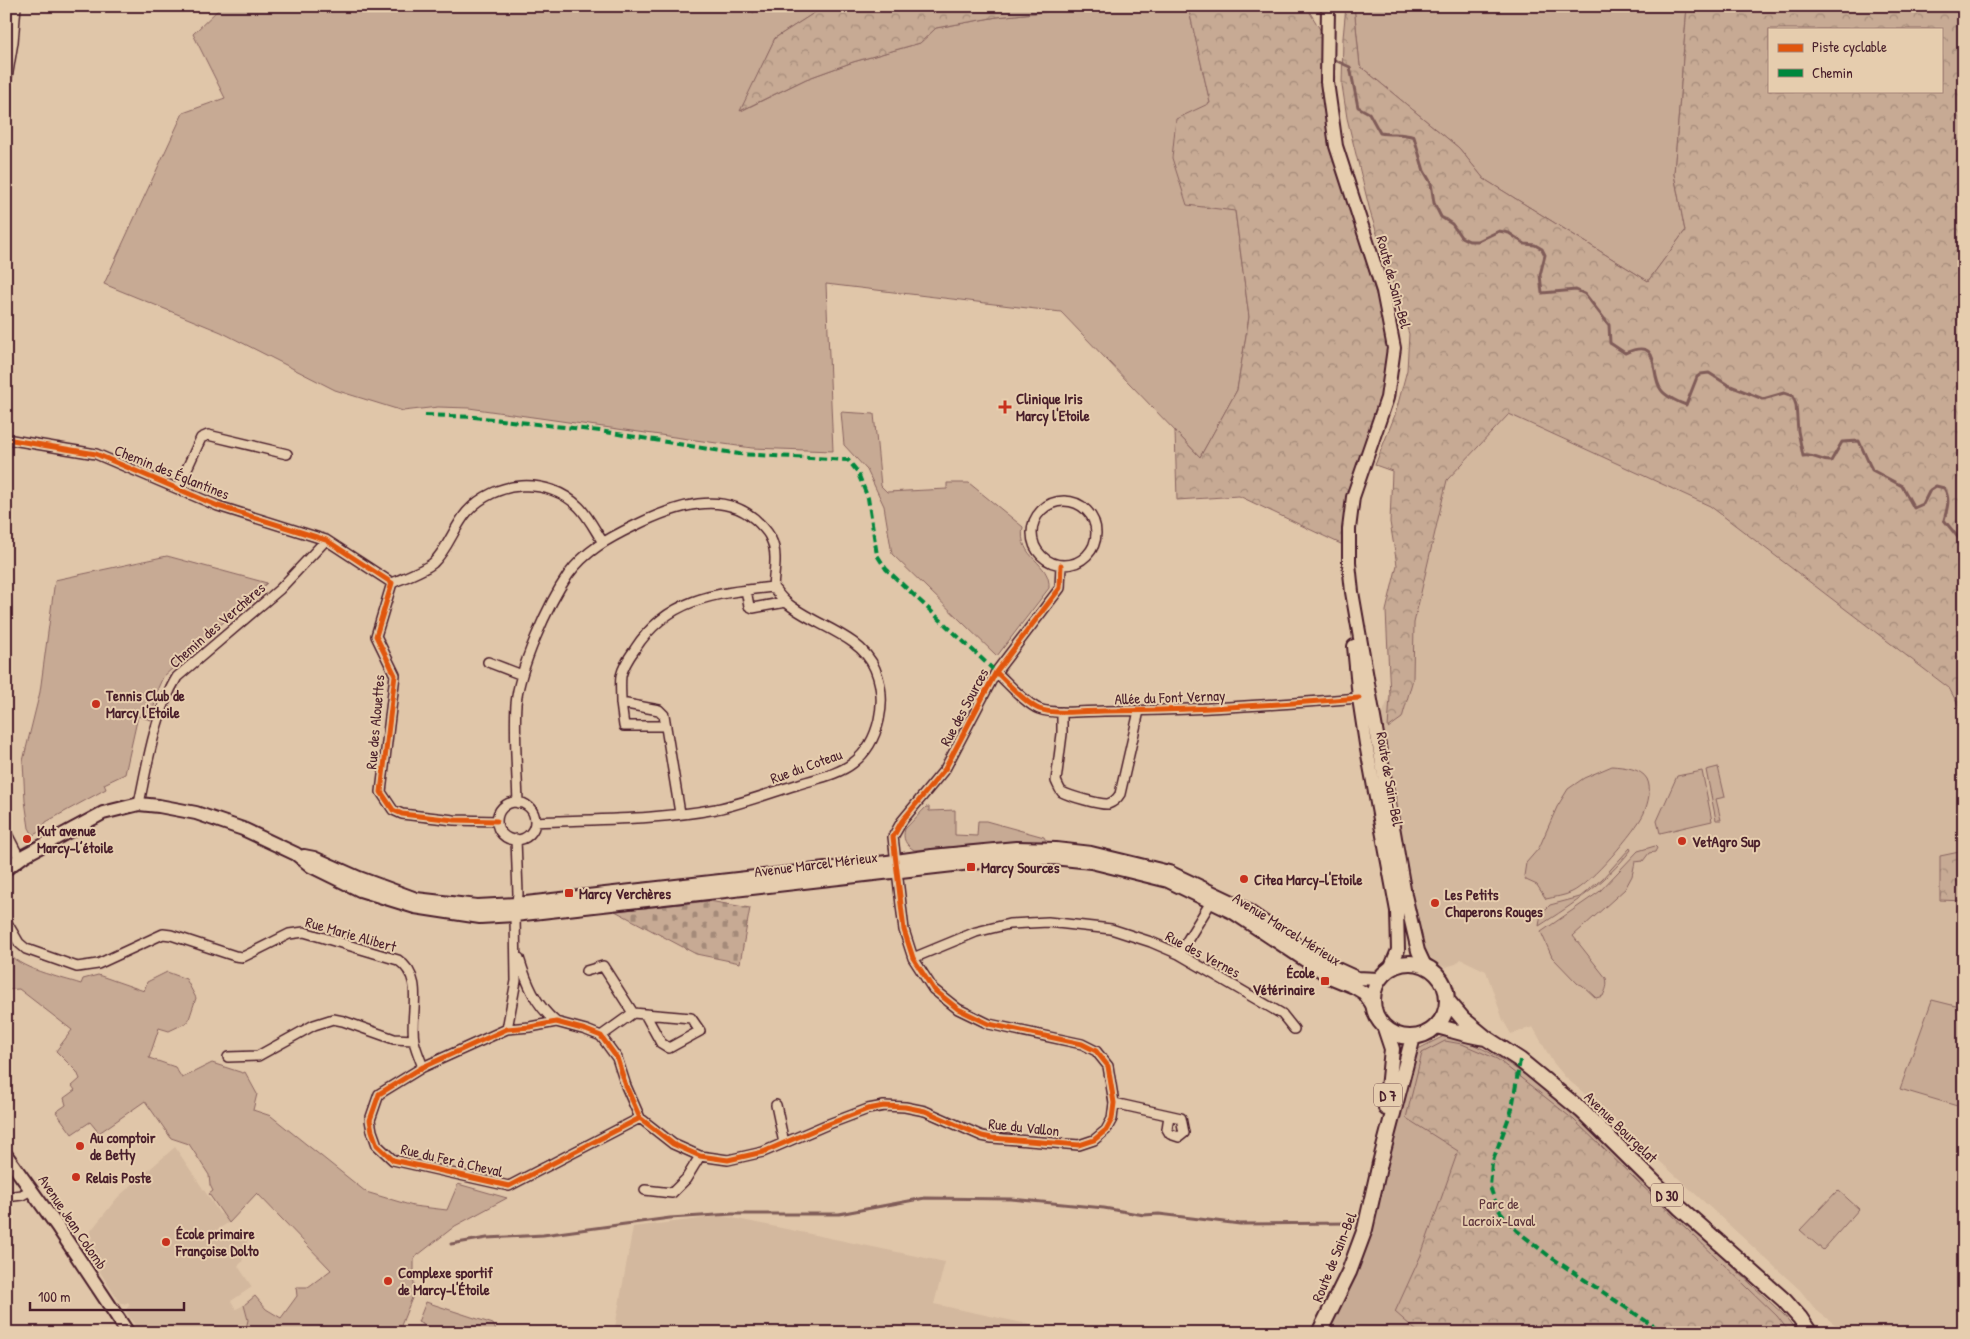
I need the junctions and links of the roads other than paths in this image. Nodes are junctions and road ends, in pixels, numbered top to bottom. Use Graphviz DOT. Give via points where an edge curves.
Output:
graph roads {
  1 [pos="16,6"];
  2 [pos="1328,6"];
  3 [pos="10,41"];
  4 [pos="6,84"];
  5 [pos="6,439"];
  6 [pos="287,454"];
  7 [pos="178,488"];
  8 [pos="326,540"];
  9 [pos="602,541"];
  10 [pos="1061,565"];
  11 [pos="392,583"];
  12 [pos="773,588"];
  13 [pos="746,590"];
  14 [pos="1352,594"];
  15 [pos="786,602"];
  16 [pos="488,662"];
  17 [pos="996,672"];
  18 [pos="522,675"];
  19 [pos="1359,698"];
  20 [pos="621,703"];
  21 [pos="1139,711"];
  22 [pos="1062,712"];
  23 [pos="666,726"];
  24 [pos="1378,749"];
  25 [pos="518,802"];
  26 [pos="139,804"];
  27 [pos="680,813"];
  28 [pos="497,821"];
  29 [pos="535,822"];
  30 [pos="6,832"];
  31 [pos="516,839"];
  32 [pos="20,859"];
  33 [pos="897,866"];
  34 [pos="6,870"];
  35 [pos="1211,902"];
  36 [pos="516,910"];
  37 [pos="6,921"];
  38 [pos="516,948"];
  39 [pos="1179,954"];
  40 [pos="913,958"];
  41 [pos="1425,966"];
  42 [pos="1390,968"];
  43 [pos="586,971"];
  44 [pos="1379,979"];
  45 [pos="1447,1000"];
  46 [pos="1374,1006"];
  47 [pos="632,1013"];
  48 [pos="645,1014"];
  49 [pos="556,1022"];
  50 [pos="1436,1026"];
  51 [pos="1386,1028"];
  52 [pos="507,1029"];
  53 [pos="1294,1030"];
  54 [pos="601,1036"];
  55 [pos="1413,1037"];
  56 [pos="1486,1038"];
  57 [pos="414,1040"];
  58 [pos="228,1057"];
  59 [pos="423,1067"];
  60 [pos="1114,1103"];
  61 [pos="776,1105"];
  62 [pos="1169,1116"];
  63 [pos="640,1118"];
  64 [pos="784,1143"];
  65 [pos="6,1155"];
  66 [pos="700,1156"];
  67 [pos="1380,1163"];
  68 [pos="31,1190"];
  69 [pos="645,1190"];
  70 [pos="6,1197"];
  71 [pos="128,1333"];
  72 [pos="1319,1333"];
  73 [pos="1810,1333"];
  1 -- 3 [label="street"];
  2 -- 14 [label="main road, Route de Sain-Bel" via="1327,82 1336,146 1383,291 1394,348 1387,398 1353,497 1349,529"];
  3 -- 4 [label="street"];
  5 -- 7 [label="street, Chemin des Églantines" via="96,454"];
  6 -- 7 [label="street, Chemin des Églantines" via="208,435 201,438"];
  7 -- 8 [label="street, Chemin des Églantines" via="218,506"];
  8 -- 11 [label="street"];
  8 -- 26 [label="street, Chemin des Verchères" via="280,589 177,677 168,692 148,759"];
  9 -- 11 [label="street" via="580,507 566,496 530,485 513,486 482,498 461,520 433,563"];
  9 -- 12 [label="street" via="676,508 706,503 739,508 752,515 771,538 775,552"];
  9 -- 18 [label="street" via="569,573 550,605"];
  10 -- 10 [label="street" via="1085,557 1095,541 1096,531 1086,509 1066,500 1043,508 1032,530 1036,549 1043,557"];
  10 -- 17 [label="street, Rue des Sources" via="1060,588"];
  11 -- 28 [label="street, Rue des Alouettes" via="376,636 395,675 381,792 393,810 402,814"];
  12 -- 13 [label="street"];
  12 -- 15 [label="street, Rue du Coteau"];
  13 -- 15 [label="street" via="749,606 753,608"];
  13 -- 20 [label="street" via="721,592 682,606 652,627 641,639 621,675"];
  14 -- 19 [label="main road, Route de Sain-Bel"];
  14 -- 24 [label="main road, Route de Sain-Bel"];
  15 -- 27 [label="street, Rue du Coteau" via="851,641 866,654 875,669 881,707 877,728 868,746 853,763 838,772 743,802"];
  16 -- 18 [label="street"];
  17 -- 22 [label="street, Allée du Font Vernay" via="1040,710"];
  17 -- 33 [label="street, Rue des Sources" via="945,769 902,821 893,837"];
  18 -- 25 [label="street" via="516,703"];
  19 -- 21 [label="street, Allée du Font Vernay"];
  19 -- 24 [label="street" via="1365,702 1372,746"];
  19 -- 42 [label="main road, Route de Sain-Bel" via="1397,911 1398,950"];
  20 -- 23 [label="street" via="659,710 664,715"];
  20 -- 23 [label="street" via="624,726"];
  21 -- 22 [label="street, Allée du Font Vernay"];
  21 -- 22 [label="street" via="1120,794 1114,802 1103,804 1071,796 1059,788 1056,781"];
  23 -- 27 [label="street"];
  24 -- 41 [label="main road, Route de Sain-Bel" via="1405,894 1418,951"];
  25 -- 28 [label="street" via="504,806"];
  25 -- 29 [label="street" via="531,810"];
  26 -- 32 [label="main road, Avenue Marcel Mérieux" via="103,813"];
  26 -- 36 [label="main road, Avenue Marcel Mérieux" via="196,814 243,829 296,854 314,858 416,899"];
  27 -- 29 [label="street, Rue du Coteau"];
  28 -- 31 [label="street" via="503,835"];
  29 -- 31 [label="street" via="530,834"];
  30 -- 32 [label="street"];
  31 -- 36 [label="street"];
  32 -- 34 [label="main road, Avenue Marcel Mérieux"];
  33 -- 35 [label="main road, Avenue Marcel Mérieux" via="1015,859 1091,862 1168,881"];
  33 -- 36 [label="main road, Avenue Marcel Mérieux"];
  33 -- 40 [label="street, Rue du Vallon" via="904,930"];
  33 -- 44 [label="main road, Avenue Marcel Mérieux" via="932,856 1016,848 1091,853 1169,872 1241,906 1335,968 1357,978"];
  35 -- 39 [label="street"];
  35 -- 46 [label="main road, Avenue Marcel Mérieux" via="1234,913 1332,978 1364,993"];
  36 -- 38 [label="street"];
  37 -- 57 [label="street, Rue Marie Alibert" via="26,949 77,967 98,964 163,934 235,956 249,955 289,934 312,934 398,960 404,965 414,983"];
  38 -- 49 [label="street" via="534,998"];
  38 -- 52 [label="street" via="516,981"];
  39 -- 40 [label="street, Rue des Vernes" via="1111,929 1048,922 1009,924 976,932"];
  39 -- 53 [label="street, Rue des Vernes" via="1282,1014"];
  40 -- 60 [label="street, Rue du Vallon" via="932,989 958,1009 988,1024 1082,1044 1096,1051 1108,1066"];
  41 -- 42 [label="main road" via="1413,963"];
  41 -- 45 [label="main road" via="1443,983"];
  42 -- 44 [label="main road"];
  43 -- 47 [label="street" via="603,966"];
  44 -- 46 [label="main road" via="1373,997"];
  45 -- 50 [label="main road" via="1442,1019"];
  45 -- 56 [label="main road, Avenue Bourgelat / D 30"];
  46 -- 51 [label="main road"];
  47 -- 48 [label="street"];
  47 -- 54 [label="street"];
  48 -- 48 [label="street" via="691,1018 700,1031 669,1048 661,1043"];
  49 -- 52 [label="street, Rue du Fer à Cheval"];
  49 -- 54 [label="street"];
  50 -- 55 [label="main road"];
  50 -- 56 [label="main road, Avenue Bourgelat / D 30"];
  51 -- 55 [label="main road" via="1394,1034"];
  51 -- 67 [label="main road, Route de Sain-Bel / D 7" via="1392,1049"];
  52 -- 59 [label="street, Rue du Fer à Cheval"];
  54 -- 63 [label="street, Rue du Vallon" via="617,1058"];
  55 -- 67 [label="main road, Route de Sain-Bel / D 7"];
  56 -- 73 [label="main road, Avenue Bourgelat / D 30" via="1520,1060 1582,1111 1680,1208 1784,1300"];
  57 -- 58 [label="street" via="394,1039 333,1020 314,1026 258,1056"];
  57 -- 59 [label="street, Rue Marie Alibert"];
  59 -- 63 [label="street, Rue du Fer à Cheval" via="379,1094 374,1106 370,1120 372,1132 377,1145 393,1160 509,1186"];
  60 -- 62 [label="street"];
  60 -- 64 [label="street, Rue du Vallon" via="1112,1119 1106,1130 1094,1140 1079,1145 992,1138 926,1111 884,1106 868,1109"];
  61 -- 64 [label="street"];
  63 -- 66 [label="street, Rue du Vallon" via="673,1144"];
  64 -- 66 [label="street, Rue du Vallon" via="763,1152 728,1160"];
  65 -- 68 [label="main road, Avenue Jean Colomb"];
  66 -- 69 [label="street" via="686,1179 672,1193"];
  67 -- 72 [label="main road, Route de Sain-Bel / D 7" via="1367,1223 1349,1272"];
  68 -- 70 [label="street"];
  68 -- 71 [label="main road, Avenue Jean Colomb"];
}
